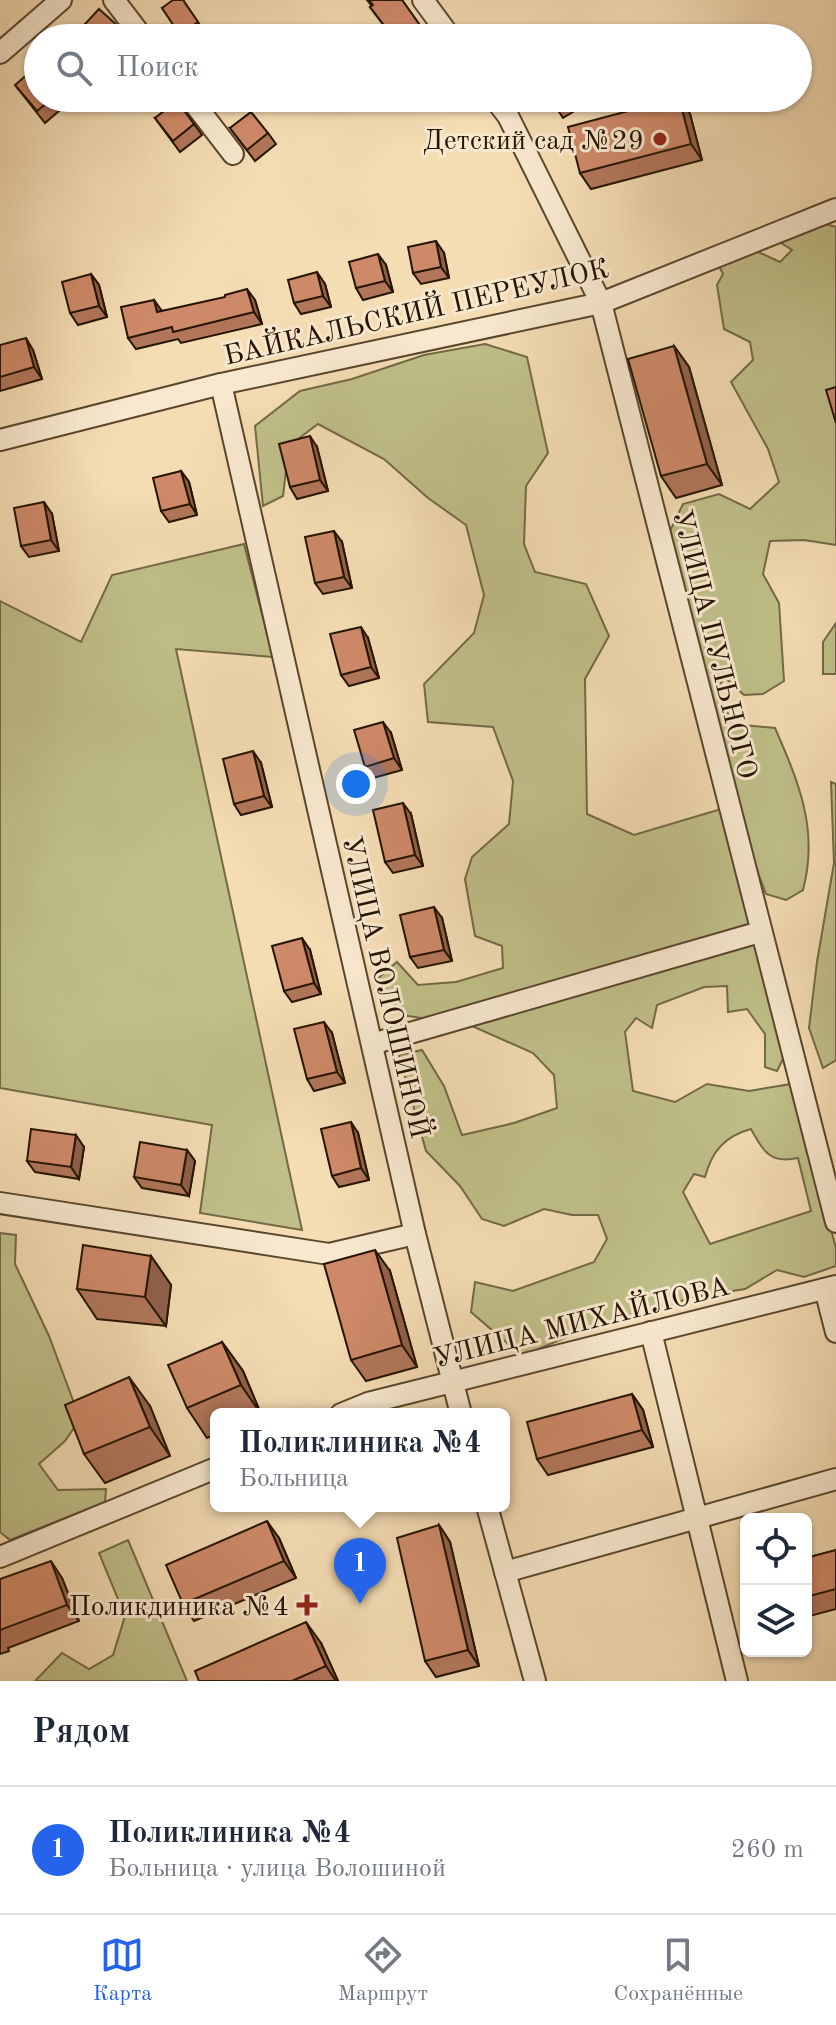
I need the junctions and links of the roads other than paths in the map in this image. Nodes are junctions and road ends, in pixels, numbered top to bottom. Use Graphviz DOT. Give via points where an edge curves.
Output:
graph roads {
  1 [pos="61,0"];
  2 [pos="114,0"];
  3 [pos="423,0"];
  4 [pos="33,24"];
  5 [pos="132,24"];
  6 [pos="441,24"];
  7 [pos="24,32"];
  8 [pos="0,53"];
  9 [pos="201,112"];
  10 [pos="505,112"];
  11 [pos="233,154"];
  12 [pos="836,209"];
  13 [pos="601,303"];
  14 [pos="221,384"];
  15 [pos="0,440"];
  16 [pos="760,932"];
  17 [pos="372,1044"];
  18 [pos="0,1203"];
  19 [pos="836,1222"];
  20 [pos="415,1234"];
  21 [pos="831,1287"];
  22 [pos="651,1332"];
  23 [pos="836,1332"];
  24 [pos="452,1381"];
  25 [pos="356,1408"];
  26 [pos="459,1408"];
  27 [pos="210,1470"];
  28 [pos="836,1479"];
  29 [pos="489,1512"];
  30 [pos="697,1518"];
  31 [pos="0,1557"];
  32 [pos="505,1572"];
  33 [pos="535,1681"];
  34 [pos="737,1681"];
  1 -- 4 [label="street"];
  2 -- 5 [label="street"];
  3 -- 6 [label="street"];
  7 -- 8 [label="street"];
  9 -- 11 [label="street"];
  10 -- 13 [label="street, УЛИЦА ПУЛЬНОГО"];
  12 -- 13 [label="street, БАЙКАЛЬСКИЙ ПЕРЕУЛОК"];
  13 -- 14 [label="street, БАЙКАЛЬСКИЙ ПЕРЕУЛОК"];
  13 -- 16 [label="street, УЛИЦА ПУЛЬНОГО"];
  14 -- 15 [label="street, БАЙКАЛЬСКИЙ ПЕРЕУЛОК"];
  14 -- 17 [label="street, УЛИЦА ВОЛОШИНОЙ"];
  16 -- 17 [label="street"];
  16 -- 19 [label="street, УЛИЦА ПУЛЬНОГО"];
  17 -- 20 [label="street, УЛИЦА ВОЛОШИНОЙ"];
  18 -- 20 [label="street" via="329,1254"];
  20 -- 24 [label="street, УЛИЦА ВОЛОШИНОЙ"];
  21 -- 22 [label="street, УЛИЦА МИХАЙЛОВА"];
  21 -- 23 [label="street"];
  22 -- 24 [label="street, УЛИЦА МИХАЙЛОВА"];
  22 -- 30 [label="street"];
  24 -- 25 [label="street, УЛИЦА МИХАЙЛОВА"];
  24 -- 26 [label="street, УЛИЦА ВОЛОШИНОЙ"];
  27 -- 31 [label="street"];
  28 -- 30 [label="street"];
  29 -- 32 [label="street"];
  30 -- 32 [label="street"];
  30 -- 34 [label="street"];
  32 -- 33 [label="street"];
}
